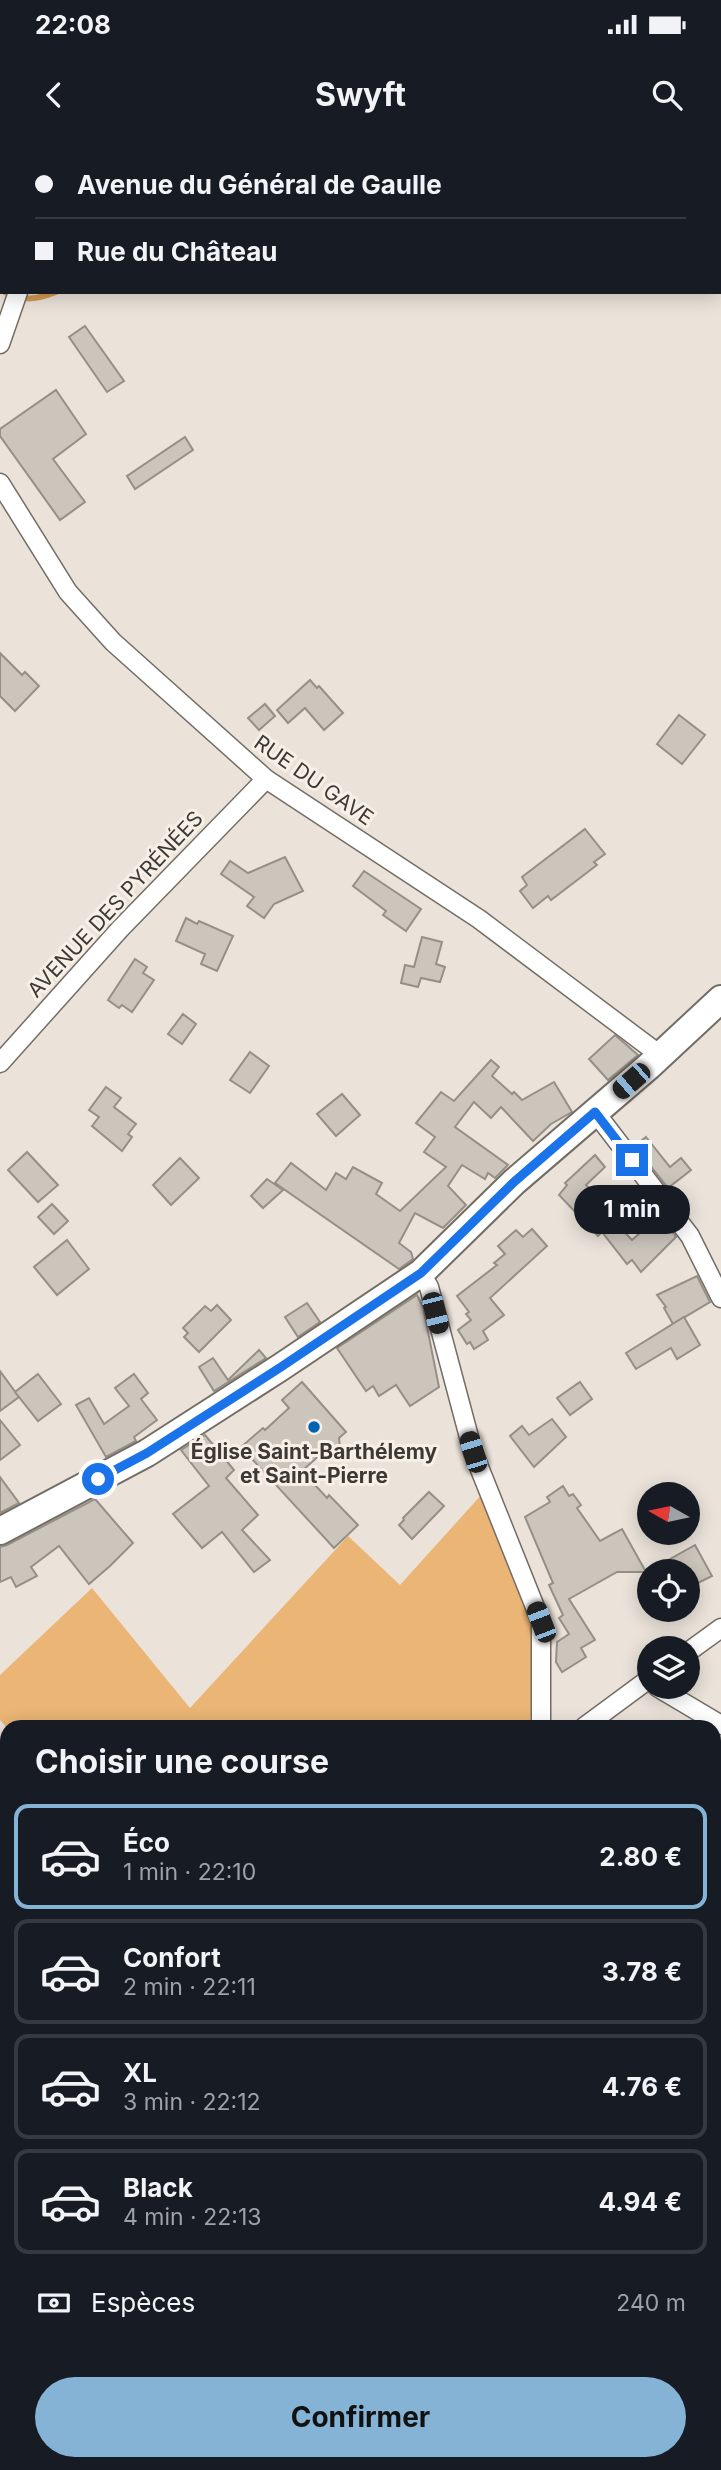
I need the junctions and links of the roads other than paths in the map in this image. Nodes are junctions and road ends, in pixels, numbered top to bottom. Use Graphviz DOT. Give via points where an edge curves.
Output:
graph roads {
  1 [pos="17,294"];
  2 [pos="0,344"];
  3 [pos="0,483"];
  4 [pos="266,779"];
  5 [pos="721,999"];
  6 [pos="660,1055"];
  7 [pos="0,1063"];
  8 [pos="595,1112"];
  9 [pos="421,1273"];
  10 [pos="721,1298"];
  11 [pos="0,1531"];
  12 [pos="721,1628"];
  13 [pos="700,1643"];
  14 [pos="637,1691"];
  15 [pos="679,1699"];
  16 [pos="541,1720"];
  17 [pos="594,1720"];
  18 [pos="714,1720"];
  1 -- 2 [label="street"];
  3 -- 4 [label="street, RUE DU GAVE" via="68,592 113,642"];
  4 -- 6 [label="street, RUE DU GAVE" via="480,919"];
  4 -- 7 [label="street, AVENUE DES PYRÉNÉES" via="120,929"];
  5 -- 6 [label="main road"];
  6 -- 8 [label="main road"];
  8 -- 9 [label="main road" via="514,1182"];
  8 -- 10 [label="street" via="690,1236"];
  9 -- 11 [label="main road" via="147,1453"];
  9 -- 16 [label="street" via="429,1287 473,1452 541,1622"];
  12 -- 13 [label="street"];
  14 -- 17 [label="street"];
  15 -- 18 [label="street"];
}
